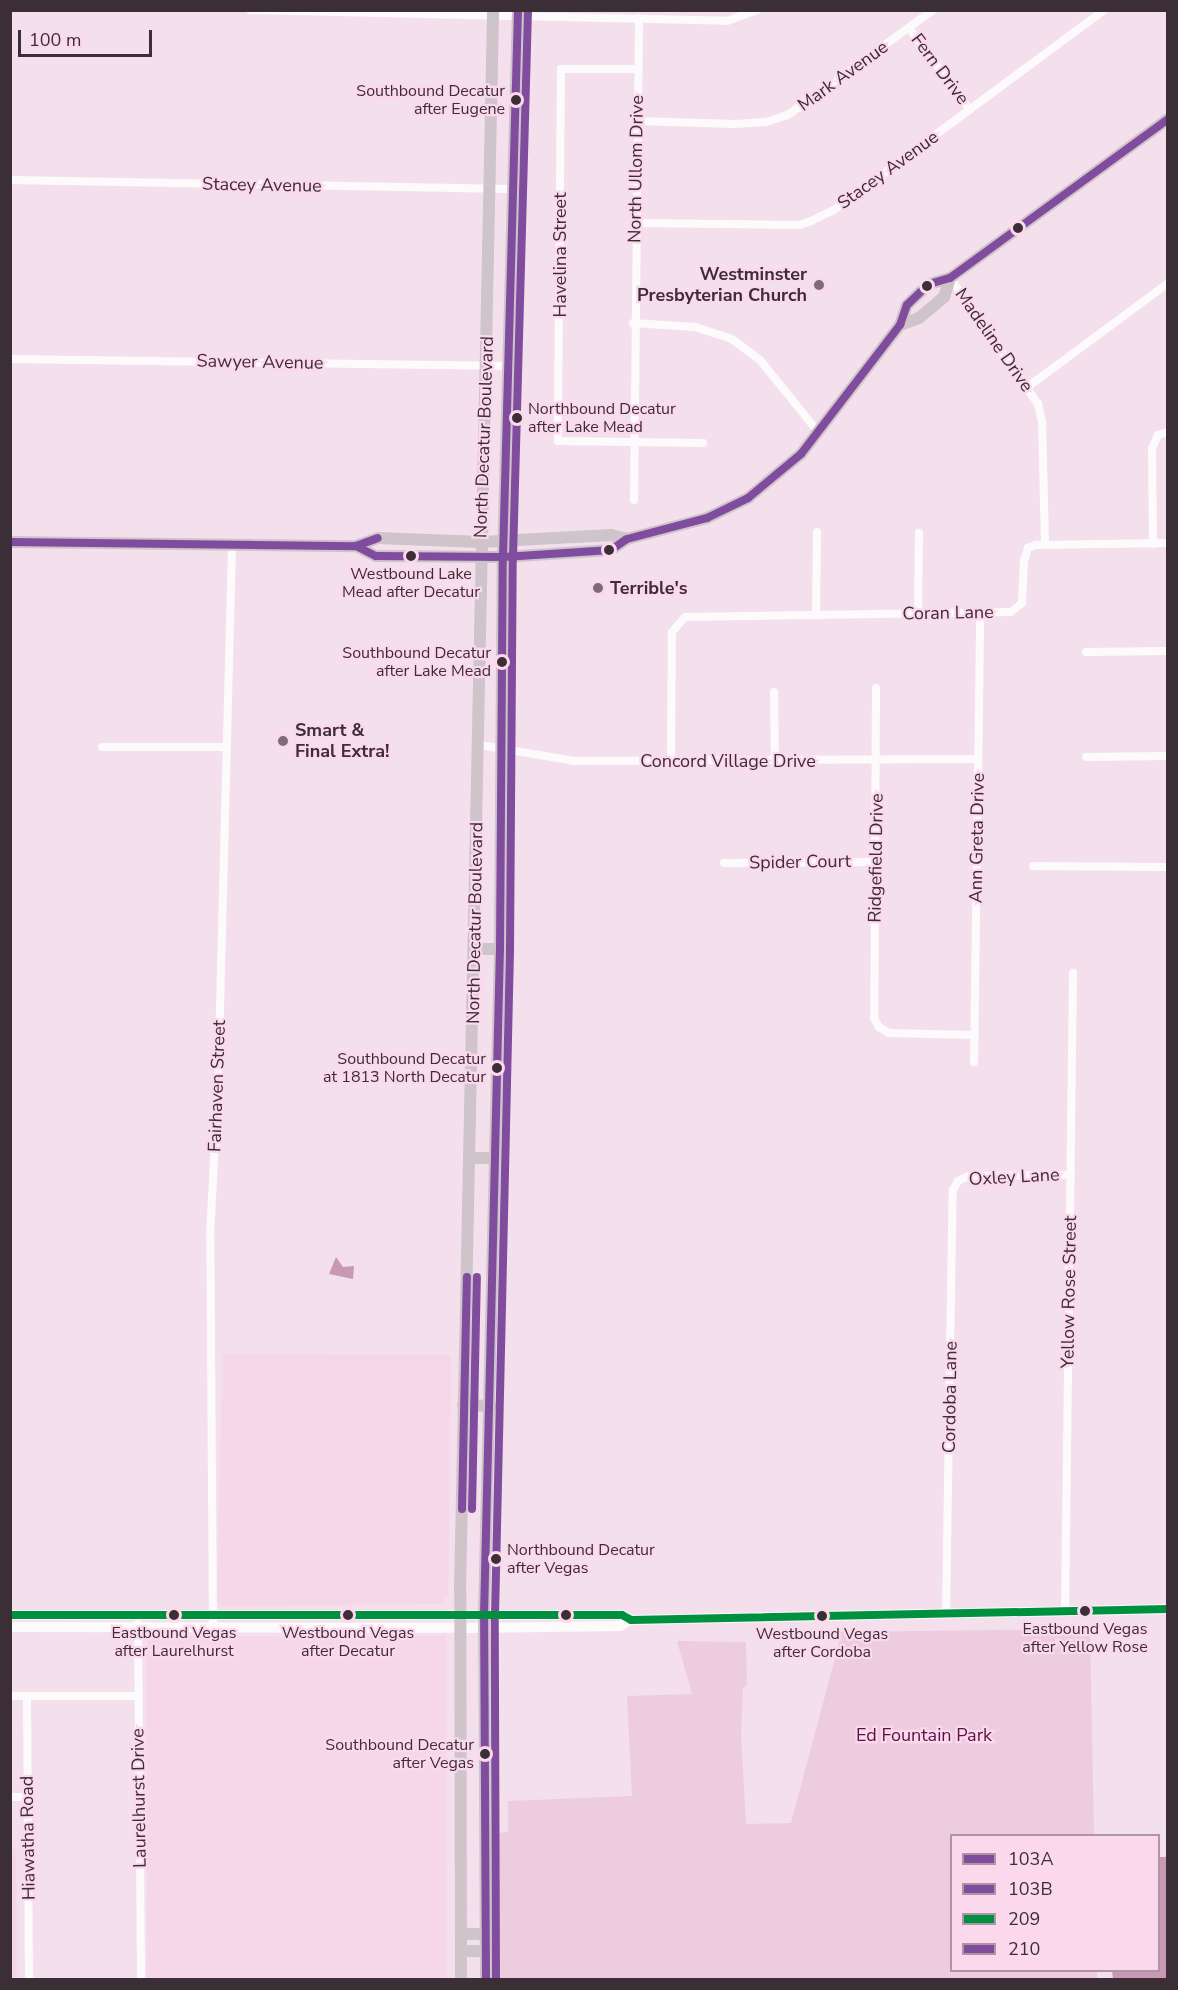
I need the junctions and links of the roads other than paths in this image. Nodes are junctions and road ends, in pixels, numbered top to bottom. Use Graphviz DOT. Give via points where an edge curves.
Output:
graph roads {
  1 [pos="250,10"];
  2 [pos="757,10"];
  3 [pos="933,10"];
  4 [pos="1104,10"];
  5 [pos="493,12"];
  6 [pos="518,13"];
  7 [pos="639,18"];
  8 [pos="909,28"];
  9 [pos="638,69"];
  10 [pos="970,110"];
  11 [pos="1167,118"];
  12 [pos="637,121"];
  13 [pos="10,180"];
  14 [pos="490,189"];
  15 [pos="514,189"];
  16 [pos="635,223"];
  17 [pos="950,278"];
  18 [pos="1167,283"];
  19 [pos="633,323"];
  20 [pos="900,325"];
  21 [pos="10,359"];
  22 [pos="487,365"];
  23 [pos="510,366"];
  24 [pos="1029,386"];
  25 [pos="818,432"];
  26 [pos="1167,432"];
  27 [pos="635,443"];
  28 [pos="703,443"];
  29 [pos="633,500"];
  30 [pos="817,532"];
  31 [pos="919,533"];
  32 [pos="627,539"];
  33 [pos="503,541"];
  34 [pos="10,542"];
  35 [pos="481,542"];
  36 [pos="1167,543"];
  37 [pos="1154,544"];
  38 [pos="232,545"];
  39 [pos="1045,545"];
  40 [pos="356,546"];
  41 [pos="503,557"];
  42 [pos="480,558"];
  43 [pos="918,613"];
  44 [pos="980,614"];
  45 [pos="816,615"];
  46 [pos="1167,651"];
  47 [pos="1086,652"];
  48 [pos="876,688"];
  49 [pos="774,692"];
  50 [pos="480,745"];
  51 [pos="102,747"];
  52 [pos="225,747"];
  53 [pos="502,749"];
  54 [pos="1167,756"];
  55 [pos="1086,757"];
  56 [pos="978,759"];
  57 [pos="877,760"];
  58 [pos="671,761"];
  59 [pos="775,761"];
  60 [pos="876,862"];
  61 [pos="724,863"];
  62 [pos="1033,866"];
  63 [pos="1167,867"];
  64 [pos="474,949"];
  65 [pos="500,949"];
  66 [pos="1073,973"];
  67 [pos="975,1035"];
  68 [pos="974,1062"];
  69 [pos="471,1158"];
  70 [pos="495,1158"];
  71 [pos="1071,1174"];
  72 [pos="958,1181"];
  73 [pos="463,1405"];
  74 [pos="491,1406"];
  75 [pos="1167,1609"];
  76 [pos="1065,1611"];
  77 [pos="946,1613"];
  78 [pos="10,1615"];
  79 [pos="138,1616"];
  80 [pos="306,1616"];
  81 [pos="213,1621"];
  82 [pos="259,1621"];
  83 [pos="460,1622"];
  84 [pos="484,1622"];
  85 [pos="10,1627"];
  86 [pos="138,1627"];
  87 [pos="306,1628"];
  88 [pos="10,1696"];
  89 [pos="27,1696"];
  90 [pos="138,1696"];
  91 [pos="10,1797"];
  92 [pos="27,1797"];
  93 [pos="461,1934"];
  94 [pos="486,1934"];
  95 [pos="461,1951"];
  96 [pos="486,1951"];
  97 [pos="29,1980"];
  98 [pos="141,1980"];
  99 [pos="461,1980"];
  100 [pos="486,1980"];
  1 -- 5 [label="street"];
  2 -- 7 [label="street" via="727,21"];
  3 -- 8 [label="street, Mark Avenue"];
  4 -- 10 [label="street, Stacey Avenue"];
  5 -- 6 [label="street"];
  5 -- 14 [label="main road, North Decatur Boulevard"];
  6 -- 7 [label="street"];
  6 -- 15 [label="main road, North Decatur Boulevard"];
  7 -- 9 [label="street, North Ullom Drive"];
  8 -- 10 [label="street, Fern Drive"];
  8 -- 12 [label="street, Mark Avenue" via="788,115 766,122 736,124"];
  9 -- 12 [label="street, North Ullom Drive"];
  9 -- 27 [label="street, Havelina Street" via="561,69 558,441"];
  10 -- 16 [label="street, Stacey Avenue" via="834,210 812,221 800,225"];
  11 -- 17 [label="main road"];
  12 -- 16 [label="street, North Ullom Drive"];
  13 -- 14 [label="street, Stacey Avenue"];
  14 -- 15 [label="street, Stacey Avenue"];
  14 -- 22 [label="main road, North Decatur Boulevard"];
  15 -- 23 [label="main road, North Decatur Boulevard"];
  16 -- 19 [label="street, North Ullom Drive"];
  17 -- 20 [label="main road" via="944,297 919,318"];
  17 -- 20 [label="main road" via="929,284 907,305"];
  17 -- 24 [label="street, Madeline Drive"];
  18 -- 24 [label="street"];
  19 -- 25 [label="street" via="695,327 732,339 760,360"];
  19 -- 27 [label="street, North Ullom Drive"];
  20 -- 25 [label="main road"];
  21 -- 22 [label="street, Sawyer Avenue"];
  22 -- 23 [label="street, Sawyer Avenue"];
  22 -- 35 [label="main road, North Decatur Boulevard"];
  23 -- 33 [label="main road, North Decatur Boulevard"];
  24 -- 39 [label="street, Madeline Drive" via="1042,421"];
  25 -- 32 [label="main road" via="780,474 747,498 707,518"];
  26 -- 37 [label="street" via="1158,435 1152,448"];
  27 -- 28 [label="street"];
  27 -- 29 [label="street, North Ullom Drive"];
  30 -- 45 [label="street"];
  31 -- 43 [label="street"];
  32 -- 33 [label="main road" via="611,536"];
  32 -- 41 [label="main road" via="610,550"];
  33 -- 35 [label="main road"];
  33 -- 41 [label="main road, North Decatur Boulevard"];
  34 -- 38 [label="main road"];
  35 -- 40 [label="main road" via="378,538"];
  35 -- 42 [label="main road, North Decatur Boulevard"];
  36 -- 37 [label="street"];
  37 -- 39 [label="street"];
  38 -- 40 [label="main road"];
  38 -- 52 [label="street, Fairhaven Street"];
  39 -- 44 [label="street, Coran Lane" via="1028,548 1018,609"];
  40 -- 42 [label="main road" via="376,556"];
  41 -- 42 [label="main road"];
  41 -- 53 [label="main road, North Decatur Boulevard"];
  42 -- 50 [label="main road, North Decatur Boulevard"];
  43 -- 44 [label="street, Coran Lane"];
  43 -- 45 [label="street, Coran Lane"];
  44 -- 56 [label="street, Ann Greta Drive"];
  45 -- 58 [label="street, Coran Lane" via="685,617 676,623 672,632"];
  46 -- 47 [label="street"];
  48 -- 57 [label="street, Ridgefield Drive"];
  49 -- 59 [label="street"];
  50 -- 53 [label="street, Concord Village Drive"];
  50 -- 64 [label="main road, North Decatur Boulevard"];
  51 -- 52 [label="street"];
  52 -- 81 [label="street, Fairhaven Street" via="218,1085 210,1235"];
  53 -- 58 [label="street, Concord Village Drive" via="575,761"];
  53 -- 65 [label="main road, North Decatur Boulevard"];
  54 -- 55 [label="street"];
  56 -- 57 [label="street, Concord Village Drive"];
  56 -- 67 [label="street, Ann Greta Drive"];
  57 -- 59 [label="street, Concord Village Drive"];
  57 -- 60 [label="street, Ridgefield Drive"];
  58 -- 59 [label="street, Concord Village Drive"];
  60 -- 61 [label="street, Spider Court"];
  60 -- 67 [label="street, Ridgefield Drive" via="874,1018 879,1028 889,1033"];
  62 -- 63 [label="street"];
  64 -- 65 [label="main road"];
  64 -- 69 [label="main road, North Decatur Boulevard"];
  65 -- 70 [label="main road, North Decatur Boulevard"];
  66 -- 71 [label="street, Yellow Rose Street"];
  67 -- 68 [label="street, Ann Greta Drive"];
  69 -- 70 [label="main road"];
  69 -- 73 [label="main road, North Decatur Boulevard"];
  70 -- 74 [label="main road, North Decatur Boulevard"];
  71 -- 72 [label="street, Oxley Lane" via="969,1176"];
  71 -- 76 [label="street, Yellow Rose Street"];
  72 -- 77 [label="street, Cordoba Lane" via="953,1190"];
  73 -- 74 [label="main road"];
  73 -- 83 [label="main road, North Decatur Boulevard"];
  74 -- 84 [label="main road, North Decatur Boulevard"];
  75 -- 76 [label="main road"];
  76 -- 77 [label="main road"];
  77 -- 84 [label="main road" via="631,1620 620,1626"];
  78 -- 79 [label="main road"];
  79 -- 81 [label="main road"];
  79 -- 86 [label="street, Laurelhurst Drive"];
  80 -- 82 [label="main road"];
  80 -- 83 [label="main road"];
  80 -- 87 [label="main road"];
  81 -- 82 [label="main road"];
  81 -- 86 [label="main road"];
  82 -- 87 [label="main road"];
  83 -- 84 [label="main road"];
  83 -- 87 [label="main road"];
  83 -- 93 [label="main road, North Decatur Boulevard"];
  84 -- 94 [label="main road, North Decatur Boulevard"];
  85 -- 86 [label="main road"];
  86 -- 90 [label="street, Laurelhurst Drive"];
  88 -- 89 [label="street"];
  89 -- 90 [label="street"];
  89 -- 92 [label="street, Hiawatha Road"];
  90 -- 98 [label="street, Laurelhurst Drive"];
  91 -- 92 [label="street"];
  92 -- 97 [label="street, Hiawatha Road"];
  93 -- 94 [label="main road"];
  93 -- 95 [label="main road, North Decatur Boulevard"];
  94 -- 96 [label="main road, North Decatur Boulevard"];
  95 -- 96 [label="main road"];
  95 -- 99 [label="main road, North Decatur Boulevard"];
  96 -- 100 [label="main road, North Decatur Boulevard"];
}
